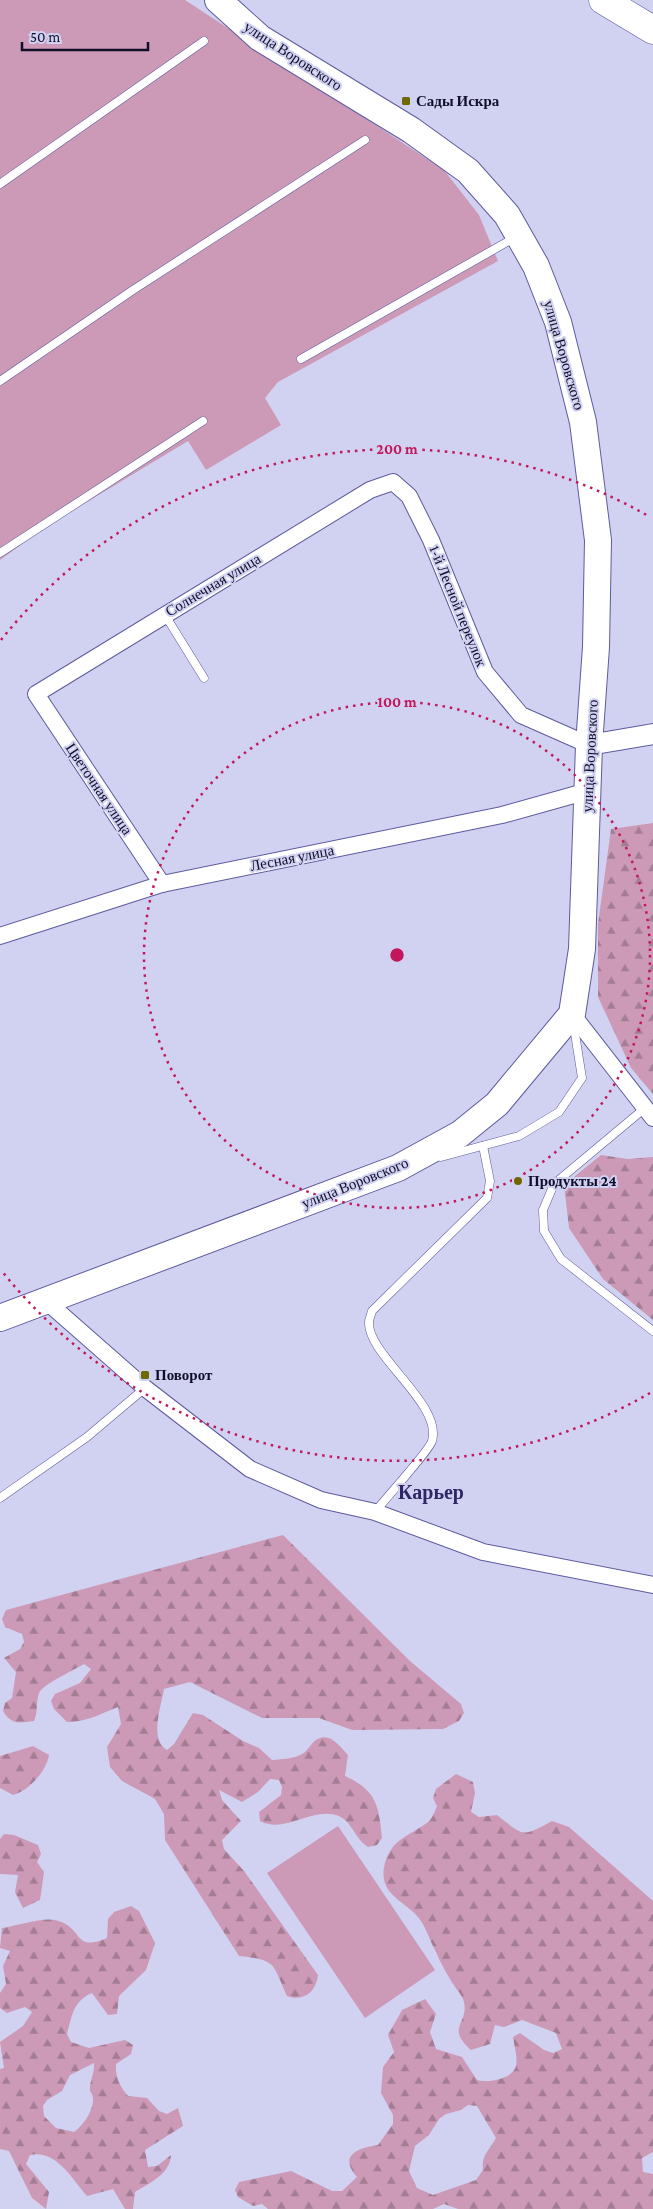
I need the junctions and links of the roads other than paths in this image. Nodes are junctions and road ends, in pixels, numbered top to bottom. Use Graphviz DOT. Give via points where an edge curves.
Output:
graph roads {
  1 [pos="217,0"];
  2 [pos="603,0"];
  3 [pos="653,30"];
  4 [pos="204,41"];
  5 [pos="365,140"];
  6 [pos="0,184"];
  7 [pos="518,236"];
  8 [pos="301,359"];
  9 [pos="0,381"];
  10 [pos="203,421"];
  11 [pos="393,482"];
  12 [pos="0,553"];
  13 [pos="165,615"];
  14 [pos="204,678"];
  15 [pos="36,694"];
  16 [pos="653,734"];
  17 [pos="589,745"];
  18 [pos="588,791"];
  19 [pos="162,884"];
  20 [pos="2,930"];
  21 [pos="572,1014"];
  22 [pos="649,1113"];
  23 [pos="483,1146"];
  24 [pos="398,1168"];
  25 [pos="46,1301"];
  26 [pos="0,1318"];
  27 [pos="653,1331"];
  28 [pos="145,1388"];
  29 [pos="0,1498"];
  30 [pos="375,1512"];
  31 [pos="653,1584"];
  1 -- 7 [label="main road, улица Воровского" via="260,38 410,130 468,171 506,215"];
  2 -- 3 [label="highway"];
  4 -- 6 [label="lane"];
  5 -- 9 [label="lane" via="133,290"];
  7 -- 8 [label="lane"];
  7 -- 17 [label="main road, улица Воровского" via="536,266 558,322 583,422 598,540 596,647"];
  10 -- 12 [label="lane"];
  11 -- 13 [label="street, Солнечная улица" via="370,490"];
  11 -- 17 [label="street, 1-й Лесной переулок" via="410,496 485,672 521,715"];
  13 -- 14 [label="lane"];
  13 -- 15 [label="street, Солнечная улица"];
  15 -- 19 [label="street, Цветочная улица"];
  16 -- 17 [label="street"];
  17 -- 18 [label="main road, улица Воровского"];
  18 -- 19 [label="street, Лесная улица" via="502,815"];
  18 -- 21 [label="main road, улица Воровского" via="582,949"];
  19 -- 20 [label="street, Лесная улица"];
  21 -- 22 [label="street"];
  21 -- 23 [label="lane" via="582,1078 559,1112 519,1136"];
  21 -- 24 [label="main road, улица Воровского" via="497,1104 460,1134"];
  22 -- 27 [label="lane" via="554,1184 543,1210 544,1232 561,1259"];
  23 -- 24 [label="lane"];
  23 -- 30 [label="lane" via="490,1181 487,1198 372,1311 368,1324 377,1344 433,1423 432,1441"];
  24 -- 25 [label="main road, улица Воровского"];
  25 -- 26 [label="main road, улица Воровского"];
  25 -- 28 [label="street"];
  28 -- 29 [label="lane" via="87,1437"];
  28 -- 30 [label="street" via="250,1469 321,1500"];
  30 -- 31 [label="street" via="483,1552"];
}
